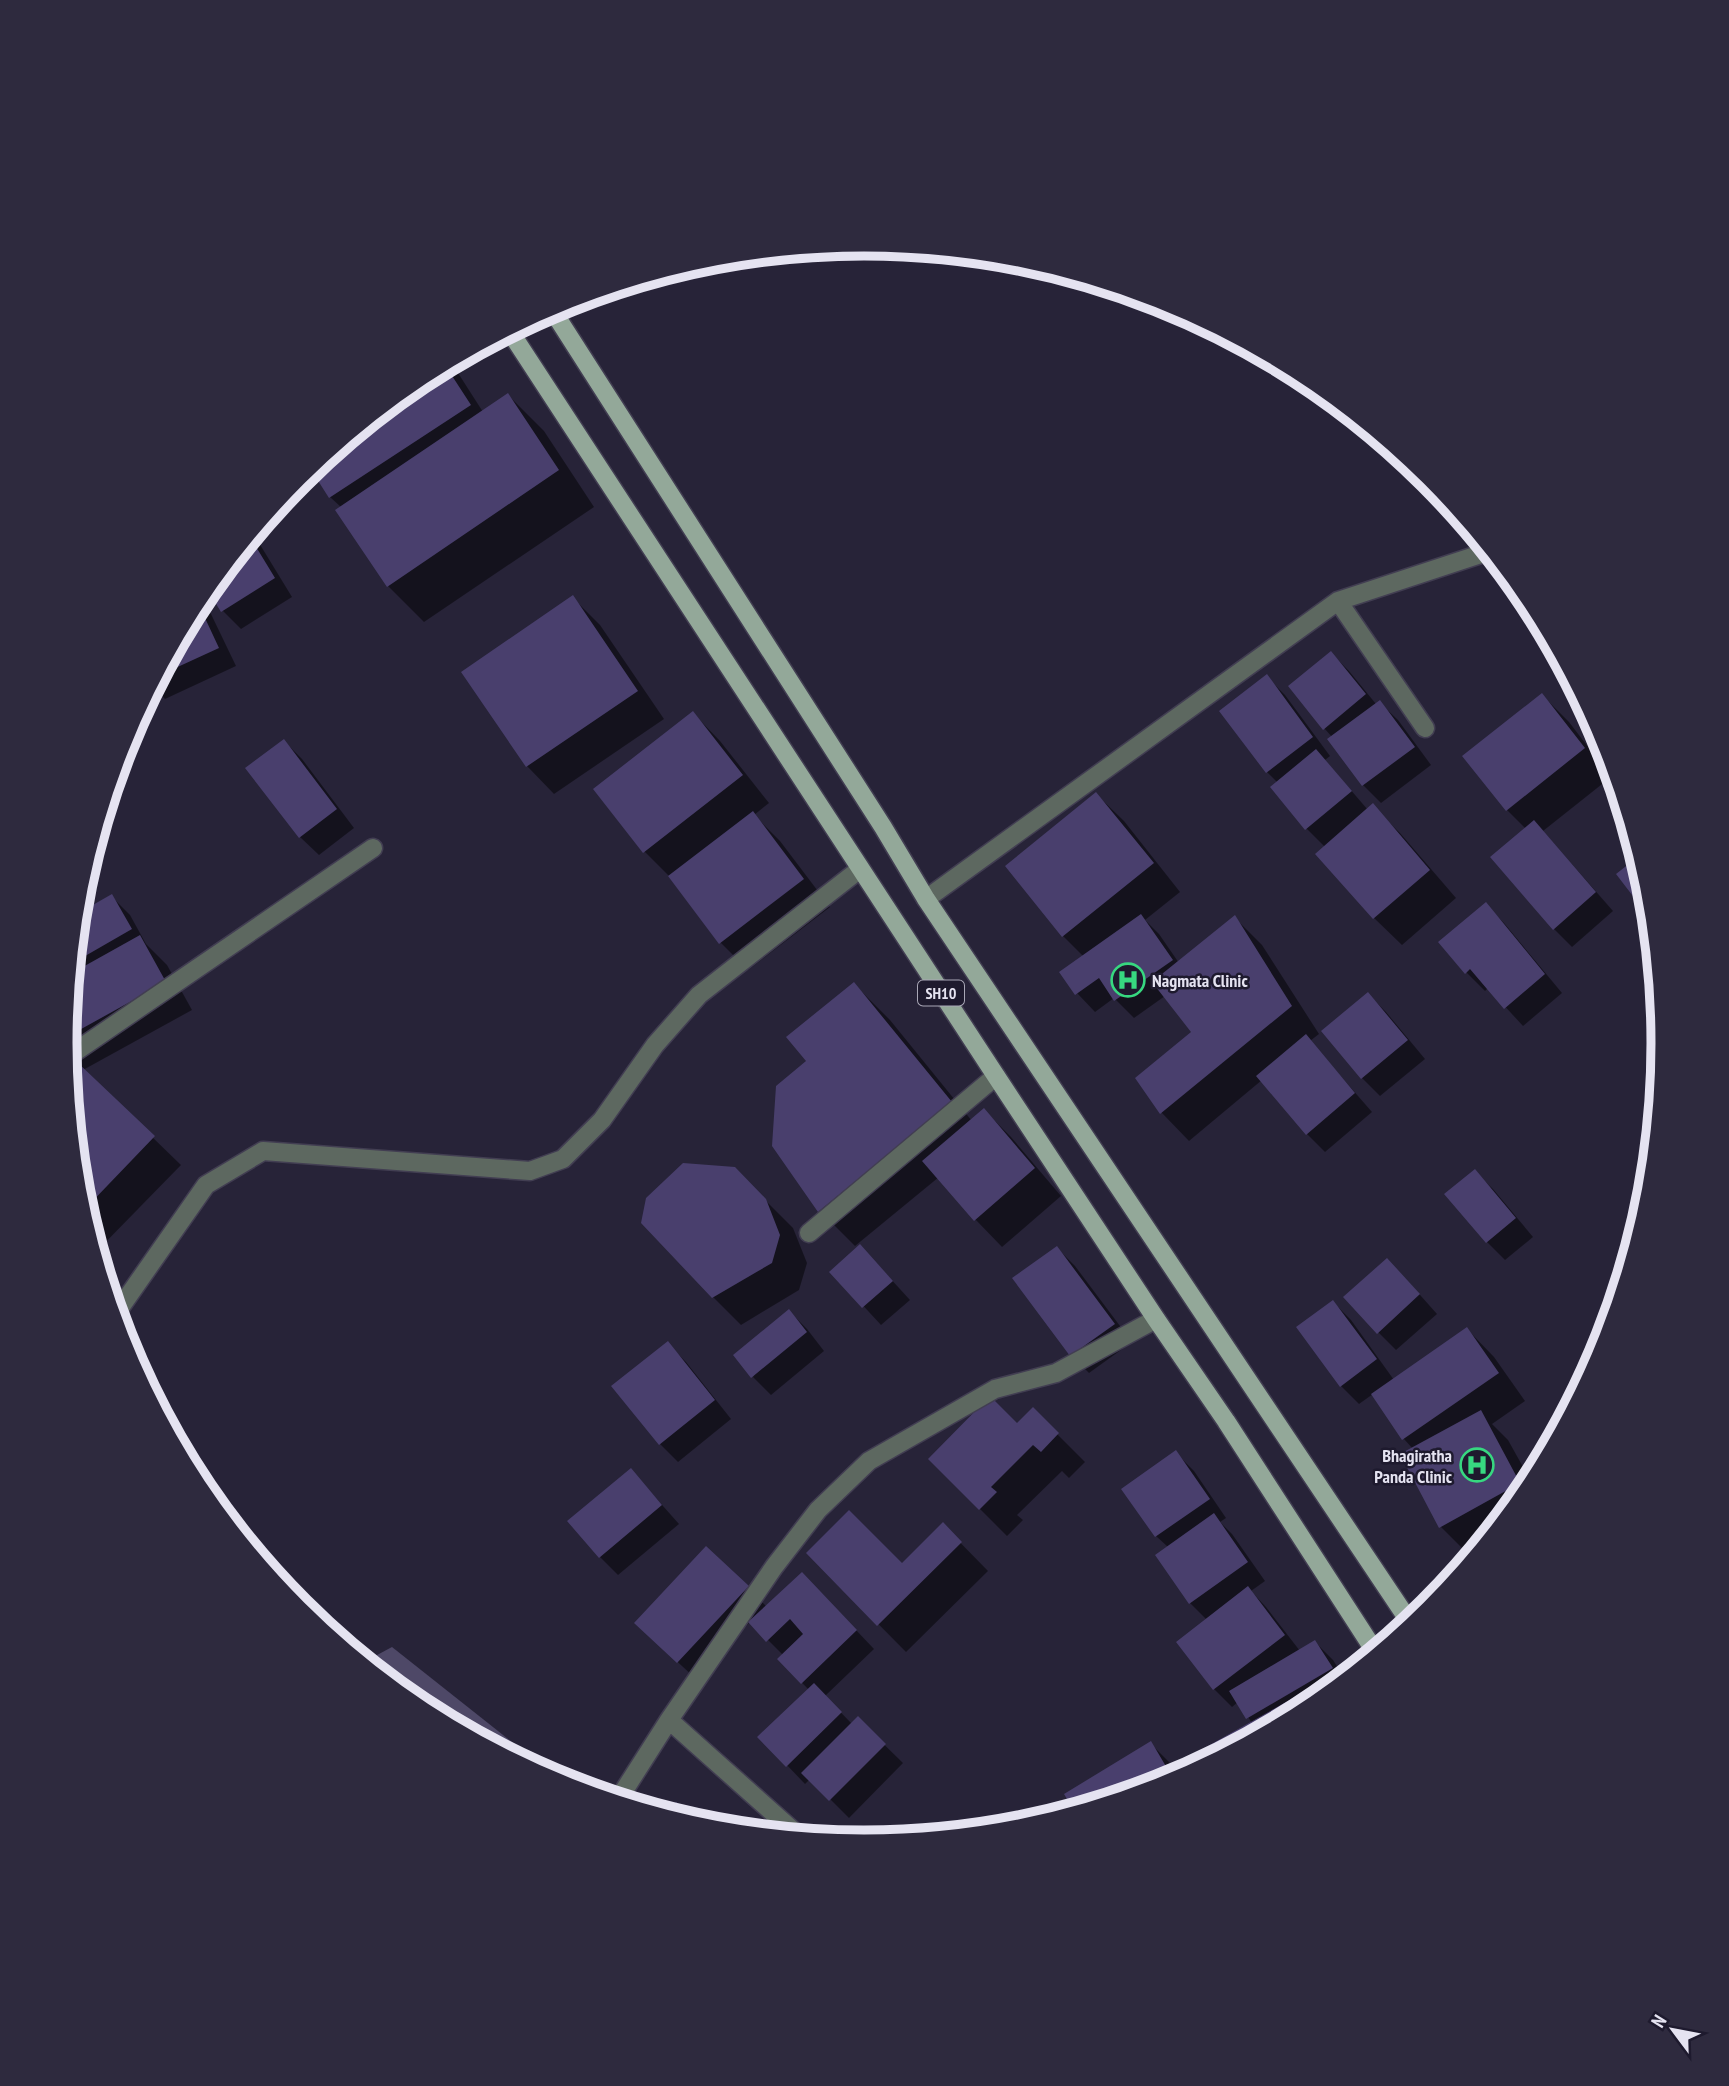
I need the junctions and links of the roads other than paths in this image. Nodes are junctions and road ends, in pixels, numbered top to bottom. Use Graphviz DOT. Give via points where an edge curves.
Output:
graph roads {
  1 [pos="557,318"];
  2 [pos="514,338"];
  3 [pos="1481,554"];
  4 [pos="1338,601"];
  5 [pos="1425,728"];
  6 [pos="373,848"];
  7 [pos="860,869"];
  8 [pos="926,899"];
  9 [pos="77,1050"];
  10 [pos="996,1076"];
  11 [pos="809,1233"];
  12 [pos="122,1305"];
  13 [pos="1156,1319"];
  14 [pos="1405,1615"];
  15 [pos="1371,1646"];
  16 [pos="669,1720"];
  17 [pos="623,1793"];
  18 [pos="788,1827"];
  1 -- 8 [label="main road, SH10"];
  2 -- 7 [label="main road, SH10"];
  3 -- 4 [label="street"];
  4 -- 5 [label="street"];
  4 -- 8 [label="street"];
  6 -- 9 [label="street"];
  7 -- 10 [label="main road, SH10"];
  7 -- 12 [label="street" via="699,995 602,1120 563,1159 530,1171 263,1151 206,1185"];
  8 -- 14 [label="main road, SH10"];
  10 -- 11 [label="street"];
  10 -- 13 [label="main road, SH10"];
  13 -- 15 [label="main road, SH10"];
  13 -- 16 [label="street" via="1056,1373 995,1389 869,1461 818,1510"];
  16 -- 17 [label="street"];
  16 -- 18 [label="street"];
}
